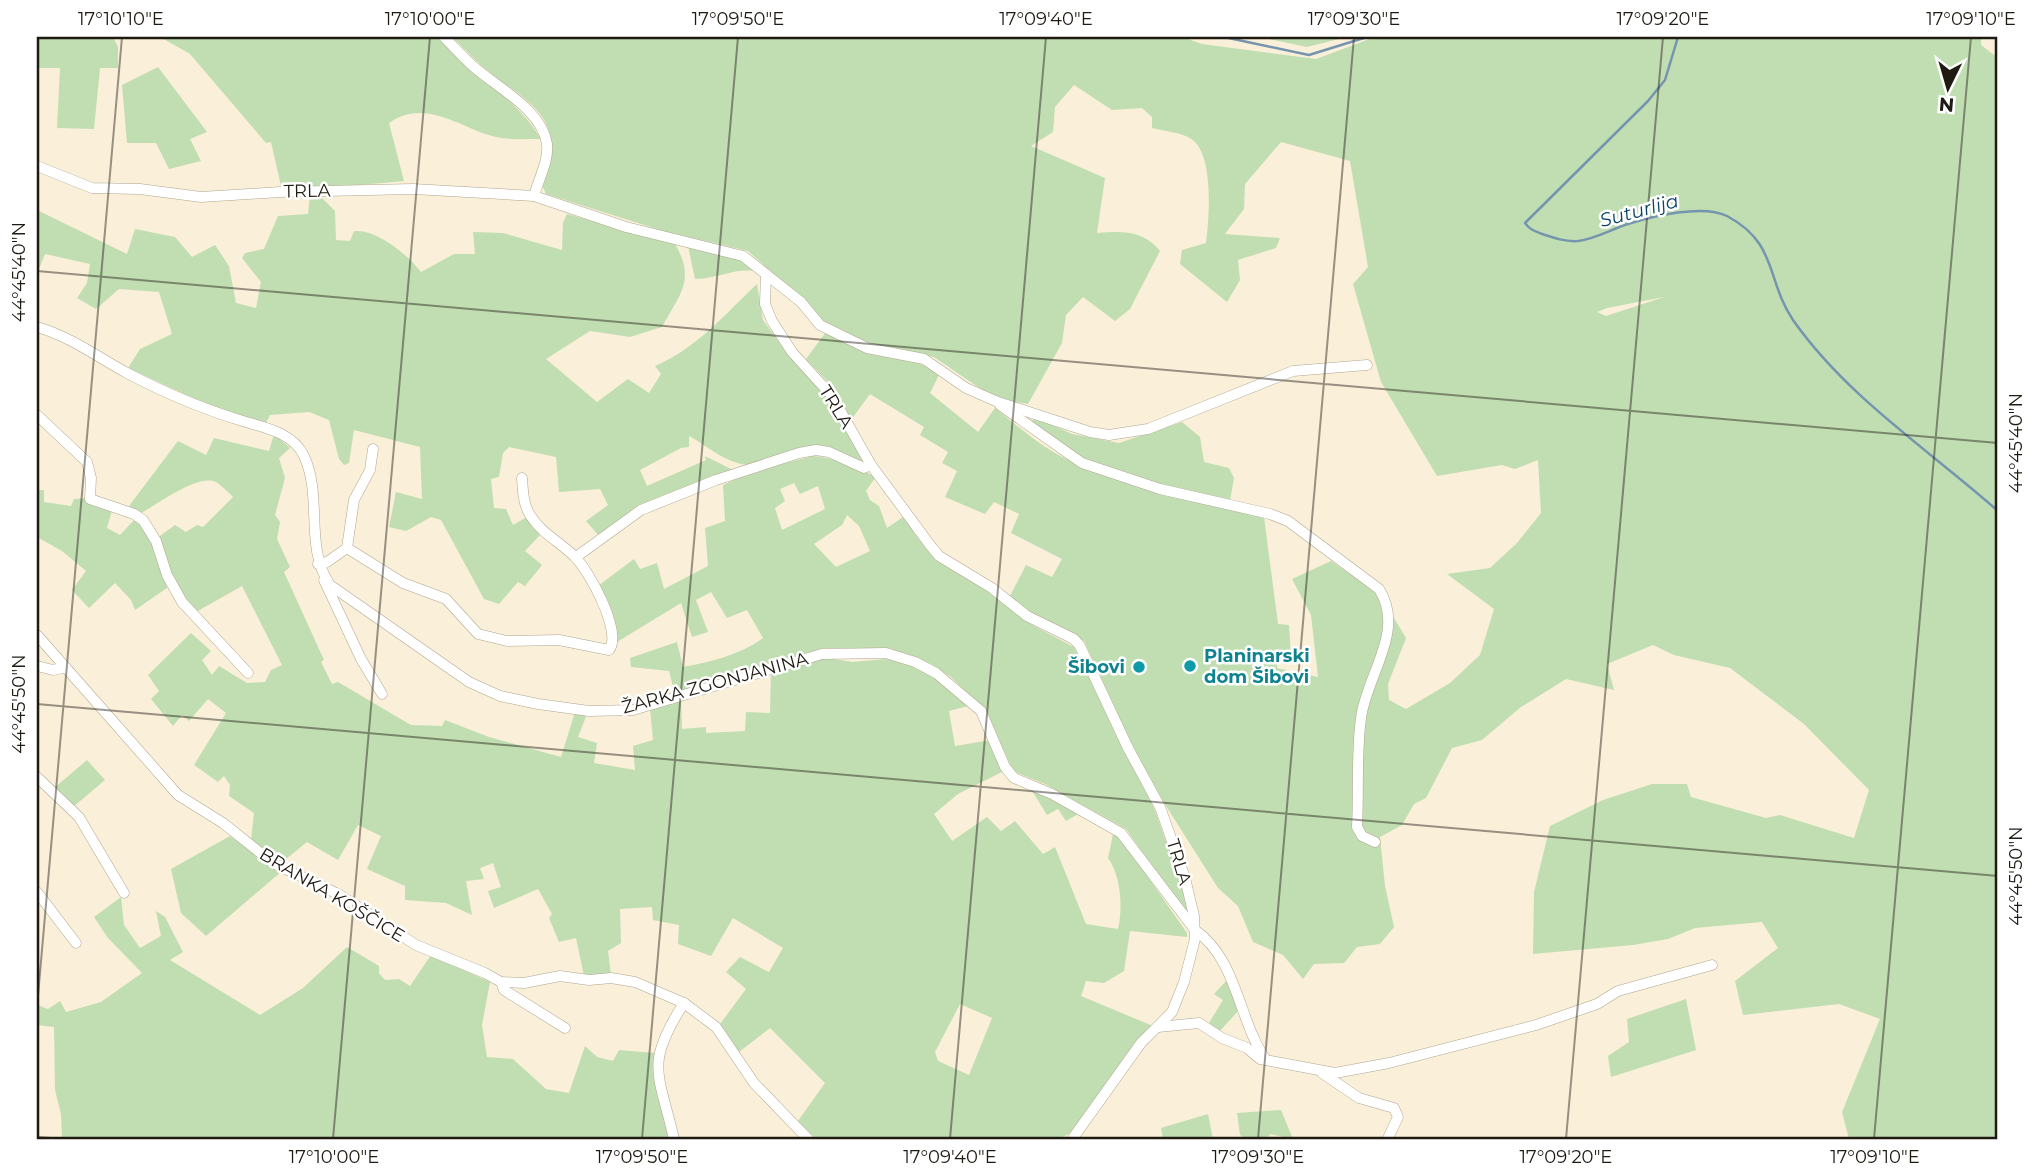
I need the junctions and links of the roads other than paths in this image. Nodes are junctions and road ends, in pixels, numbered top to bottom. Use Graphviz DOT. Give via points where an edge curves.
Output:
graph roads {
  1 [pos="444,37"];
  2 [pos="37,166"];
  3 [pos="534,196"];
  4 [pos="766,274"];
  5 [pos="37,327"];
  6 [pos="1367,365"];
  7 [pos="998,402"];
  8 [pos="37,415"];
  9 [pos="373,449"];
  10 [pos="871,465"];
  11 [pos="522,478"];
  12 [pos="347,548"];
  13 [pos="576,557"];
  14 [pos="318,564"];
  15 [pos="324,576"];
  16 [pos="37,635"];
  17 [pos="37,666"];
  18 [pos="62,668"];
  19 [pos="248,673"];
  20 [pos="382,694"];
  21 [pos="37,777"];
  22 [pos="1375,842"];
  23 [pos="37,892"];
  24 [pos="124,893"];
  25 [pos="1195,930"];
  26 [pos="76,943"];
  27 [pos="1712,965"];
  28 [pos="500,982"];
  29 [pos="684,1003"];
  30 [pos="1158,1027"];
  31 [pos="565,1028"];
  32 [pos="1266,1060"];
  33 [pos="1320,1072"];
  34 [pos="1388,1138"];
  35 [pos="674,1139"];
  36 [pos="808,1139"];
  37 [pos="1072,1139"];
  1 -- 3 [label="street" via="524,107 543,132 547,145"];
  2 -- 3 [label="street, TRLA" via="92,188 201,197 413,189"];
  3 -- 4 [label="street, TRLA" via="626,227 743,256"];
  4 -- 7 [label="street" via="801,302 820,325 867,348 924,359 965,388"];
  4 -- 10 [label="street, TRLA" via="765,304 772,321 832,396"];
  5 -- 14 [label="street, ŽARKA ZGONJANINA" via="162,391 268,429 297,446 309,474"];
  6 -- 7 [label="street" via="1293,371 1148,429 1121,435 1090,432"];
  7 -- 22 [label="street" via="1082,463 1160,489 1288,521 1379,589 1390,615 1360,721 1357,827 1362,836"];
  8 -- 19 [label="street" via="87,462 90,499 134,514 148,527 182,602"];
  9 -- 12 [label="street" via="370,470 354,500"];
  10 -- 13 [label="street" via="864,468 816,450 799,453 641,510"];
  10 -- 25 [label="street, TRLA" via="940,556 1080,646 1160,807 1185,878"];
  11 -- 13 [label="street" via="532,518"];
  12 -- 13 [label="street" via="403,583 446,599 478,634 507,641 559,639 609,650 613,642 610,623"];
  12 -- 14 [label="street"];
  14 -- 15 [label="street, ŽARKA ZGONJANINA"];
  15 -- 20 [label="street" via="329,596"];
  15 -- 25 [label="street, ŽARKA ZGONJANINA" via="340,594 469,682 500,696 538,704 589,711 633,710 822,654 886,653 915,662 936,673 981,711 1004,767 1014,778 1121,833"];
  16 -- 18 [label="street, BRANKA KOŠČICE"];
  17 -- 18 [label="street"];
  18 -- 28 [label="street, BRANKA KOŠČICE" via="107,712 178,795 284,869 340,895 416,945"];
  21 -- 24 [label="street" via="79,817"];
  23 -- 26 [label="street"];
  25 -- 30 [label="street, TRLA" via="1180,993 1172,1012"];
  25 -- 32 [label="street, ŽARKA ZGONJANINA" via="1204,936 1235,984 1257,1048"];
  27 -- 33 [label="street" via="1618,991 1597,1004 1536,1025 1389,1063"];
  28 -- 29 [label="street" via="560,976 623,979"];
  28 -- 31 [label="street, BRANKA KOŠČICE" via="504,990"];
  29 -- 35 [label="street" via="665,1033 657,1058"];
  29 -- 36 [label="street" via="716,1027 754,1083"];
  30 -- 32 [label="street" via="1199,1023"];
  30 -- 37 [label="street, TRLA" via="1121,1069"];
  32 -- 33 [label="street"];
  33 -- 34 [label="street" via="1359,1098 1394,1108 1398,1117"];
}
